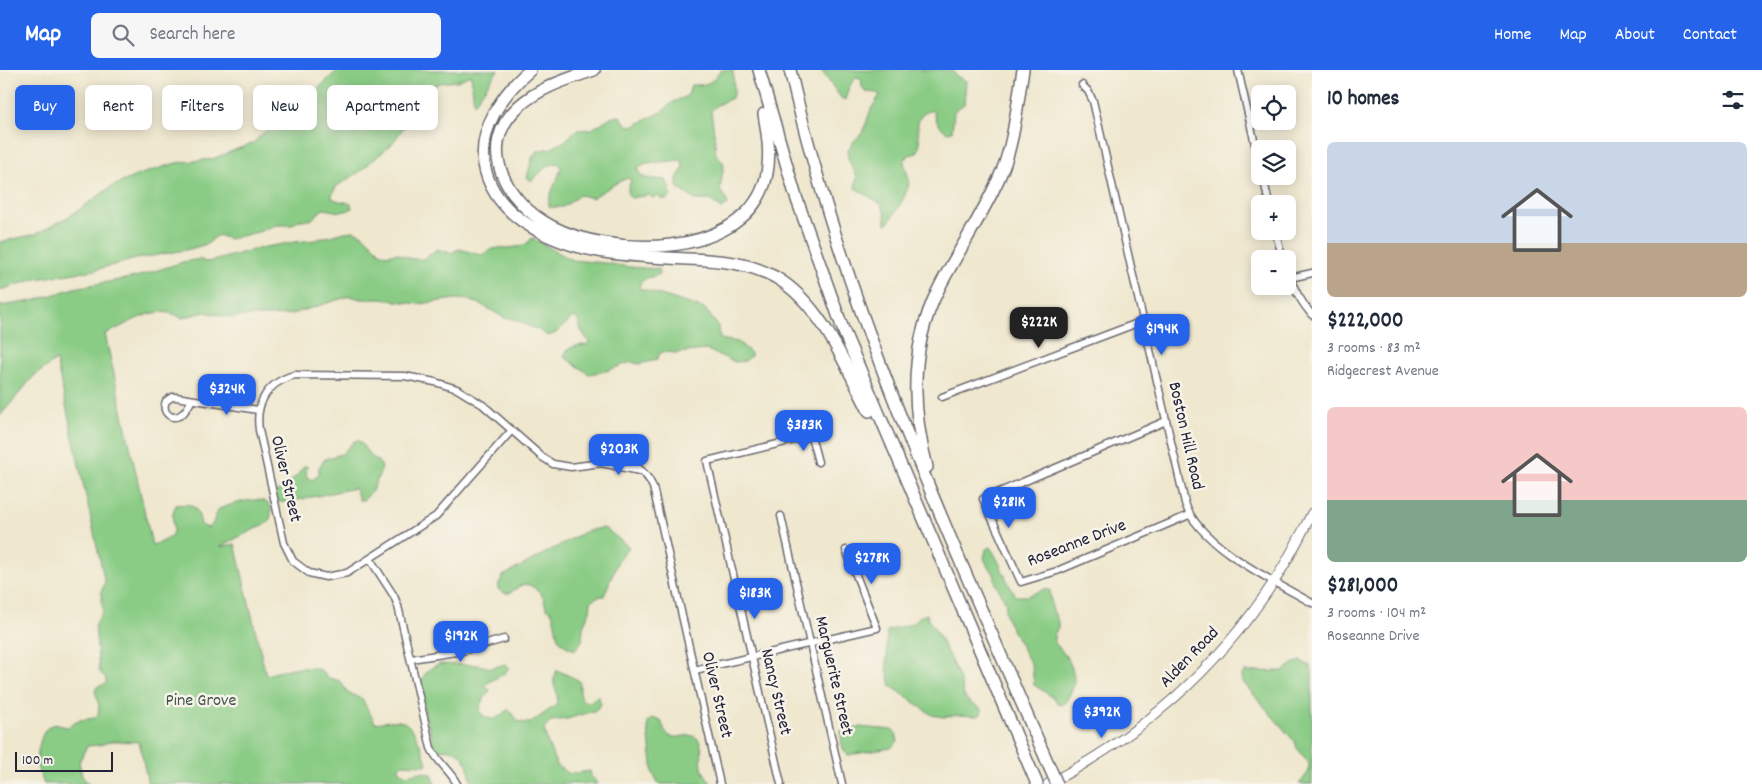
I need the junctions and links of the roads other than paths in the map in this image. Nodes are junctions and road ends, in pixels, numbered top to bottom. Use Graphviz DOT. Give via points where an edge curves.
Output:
graph roads {
  1 [pos="530,70"];
  2 [pos="594,70"];
  3 [pos="758,70"];
  4 [pos="790,70"];
  5 [pos="1022,70"];
  6 [pos="1238,70"];
  7 [pos="1082,86"];
  8 [pos="1254,140"];
  9 [pos="1312,272"];
  10 [pos="1296,274"];
  11 [pos="1296,289"];
  12 [pos="1312,315"];
  13 [pos="1143,321"];
  14 [pos="942,397"];
  15 [pos="192,400"];
  16 [pos="258,410"];
  17 [pos="1166,421"];
  18 [pos="512,430"];
  19 [pos="818,462"];
  20 [pos="898,462"];
  21 [pos="939,509"];
  22 [pos="1312,513"];
  23 [pos="1189,515"];
  24 [pos="781,516"];
  25 [pos="846,550"];
  26 [pos="370,559"];
  27 [pos="1274,582"];
  28 [pos="1312,603"];
  29 [pos="504,639"];
  30 [pos="810,643"];
  31 [pos="752,656"];
  32 [pos="410,659"];
  33 [pos="695,670"];
  34 [pos="1035,780"];
  35 [pos="457,784"];
  36 [pos="720,784"];
  37 [pos="781,784"];
  38 [pos="842,784"];
  39 [pos="1048,784"];
  40 [pos="1057,784"];
  1 -- 20 [label="highway" via="509,91 498,108 485,142 487,176 506,207 537,230 583,248 616,254 738,263 765,272 784,283 806,302 819,319"];
  2 -- 3 [label="highway" via="542,90 514,111 504,125 499,141 501,173 522,205 552,227 601,243 648,246 682,243 716,232 740,218 758,197 766,178 769,154"];
  3 -- 20 [label="highway" via="823,275"];
  4 -- 21 [label="highway" via="820,186 852,289"];
  5 -- 21 [label="highway" via="1013,131 1003,168 933,301 920,342 915,381 917,419"];
  6 -- 8 [label="street"];
  7 -- 13 [label="street, Boston Hill Road" via="1093,101"];
  9 -- 10 [label="street"];
  11 -- 12 [label="street"];
  13 -- 14 [label="street"];
  13 -- 17 [label="street, Boston Hill Road"];
  15 -- 16 [label="street"];
  16 -- 18 [label="street, Oliver Street" via="270,388 294,374 405,376 435,382 464,393"];
  16 -- 26 [label="street, Oliver Street" via="259,430 284,543 293,561 309,573 332,577 347,573"];
  17 -- 23 [label="street, Boston Hill Road"];
  17 -- 23 [label="street, Roseanne Drive" via="983,499 1021,582 1057,571"];
  18 -- 26 [label="street, Oliver Street" via="436,516"];
  18 -- 33 [label="street, Oliver Street" via="553,464 571,467 622,460 637,466 649,480"];
  19 -- 31 [label="street, Nancy Street" via="811,436 707,461"];
  20 -- 34 [label="highway"];
  21 -- 40 [label="highway, bridge"];
  22 -- 27 [label="main road, Alden Road"];
  23 -- 27 [label="street, Boston Hill Road" via="1219,545"];
  24 -- 30 [label="street, Marguerite Street"];
  25 -- 30 [label="street" via="877,628"];
  26 -- 32 [label="street" via="396,601"];
  27 -- 28 [label="street, Boston Hill Road"];
  27 -- 39 [label="main road, Alden Road" via="1200,676 1126,738"];
  29 -- 32 [label="street" via="462,652"];
  30 -- 31 [label="street"];
  30 -- 38 [label="street, Marguerite Street"];
  31 -- 33 [label="street"];
  31 -- 37 [label="street, Nancy Street"];
  32 -- 35 [label="street" via="431,748"];
  33 -- 36 [label="street, Oliver Street"];
}
